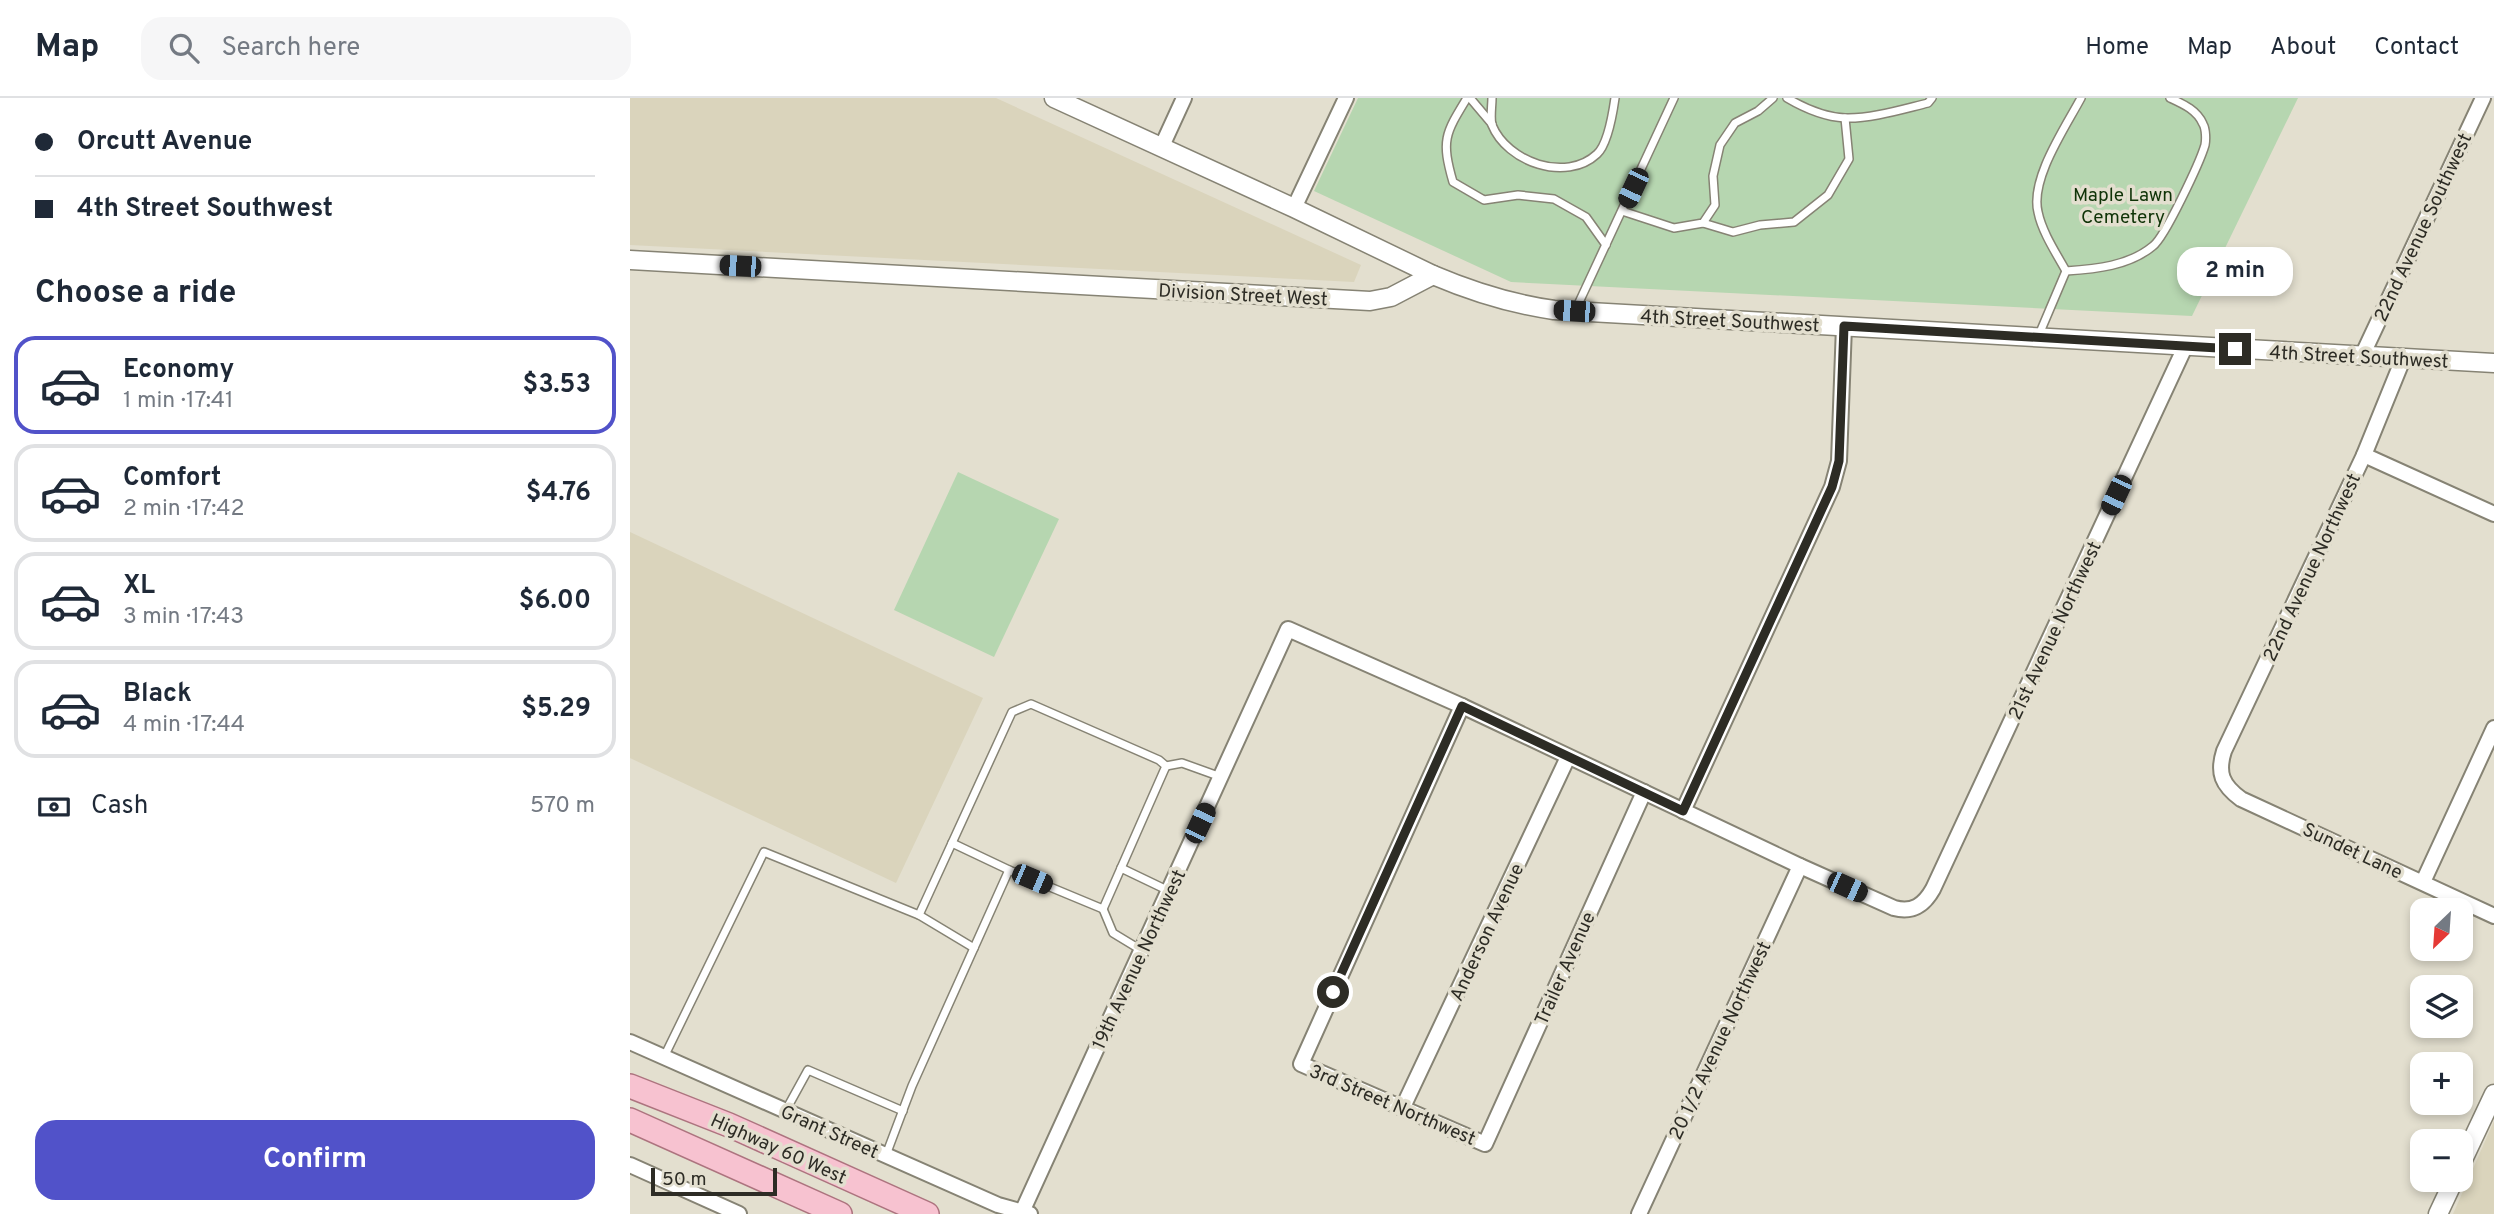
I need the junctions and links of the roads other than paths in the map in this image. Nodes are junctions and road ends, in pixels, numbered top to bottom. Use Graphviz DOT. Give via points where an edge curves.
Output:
graph roads {
  1 [pos="1054,98"];
  2 [pos="1184,98"];
  3 [pos="1346,98"];
  4 [pos="1469,98"];
  5 [pos="1492,98"];
  6 [pos="1615,98"];
  7 [pos="1674,98"];
  8 [pos="1773,98"];
  9 [pos="1787,98"];
  10 [pos="1932,98"];
  11 [pos="2081,98"];
  12 [pos="2170,98"];
  13 [pos="2483,98"];
  14 [pos="1845,118"];
  15 [pos="1492,124"];
  16 [pos="1162,146"];
  17 [pos="1294,208"];
  18 [pos="1622,211"];
  19 [pos="1703,223"];
  20 [pos="1606,245"];
  21 [pos="630,260"];
  22 [pos="2066,271"];
  23 [pos="1433,275"];
  24 [pos="1574,311"];
  25 [pos="1844,326"];
  26 [pos="2037,338"];
  27 [pos="2185,347"];
  28 [pos="2362,356"];
  29 [pos="2403,359"];
  30 [pos="2494,363"];
  31 [pos="2364,455"];
  32 [pos="2494,514"];
  33 [pos="1462,706"];
  34 [pos="2494,728"];
  35 [pos="1568,757"];
  36 [pos="1166,766"];
  37 [pos="2220,775"];
  38 [pos="1221,777"];
  39 [pos="1644,792"];
  40 [pos="1683,811"];
  41 [pos="952,843"];
  42 [pos="1800,866"];
  43 [pos="1121,868"];
  44 [pos="1009,870"];
  45 [pos="2423,882"];
  46 [pos="1168,891"];
  47 [pos="1103,909"];
  48 [pos="919,915"];
  49 [pos="2494,916"];
  50 [pos="974,948"];
  51 [pos="1141,951"];
  52 [pos="630,1042"];
  53 [pos="664,1057"];
  54 [pos="630,1086"];
  55 [pos="2494,1094"];
  56 [pos="1403,1107"];
  57 [pos="785,1111"];
  58 [pos="903,1111"];
  59 [pos="630,1120"];
  60 [pos="2488,1120"];
  61 [pos="1485,1144"];
  62 [pos="2473,1145"];
  63 [pos="886,1155"];
  64 [pos="630,1165"];
  65 [pos="2448,1192"];
  66 [pos="1027,1213"];
  67 [pos="739,1214"];
  68 [pos="840,1214"];
  69 [pos="927,1214"];
  70 [pos="1639,1214"];
  71 [pos="2438,1214"];
  1 -- 16 [label="street"];
  2 -- 16 [label="street"];
  3 -- 17 [label="street"];
  4 -- 15 [label="lane"];
  4 -- 20 [label="lane" via="1451,125 1444,152 1453,182 1484,200 1518,195 1554,199 1586,217"];
  5 -- 15 [label="lane"];
  6 -- 15 [label="lane" via="1598,153 1576,166 1538,166 1512,151"];
  7 -- 18 [label="lane"];
  8 -- 19 [label="lane" via="1735,123 1720,145 1713,176 1715,205"];
  9 -- 14 [label="lane" via="1805,108"];
  10 -- 14 [label="lane" via="1887,113"];
  11 -- 22 [label="lane" via="2036,194 2038,214"];
  12 -- 22 [label="lane" via="2190,107 2204,124 2206,143 2155,245 2133,259"];
  13 -- 28 [label="street, 22nd Avenue Southwest"];
  14 -- 19 [label="lane" via="1849,159 1828,195 1794,222 1733,232"];
  16 -- 17 [label="street"];
  17 -- 23 [label="street"];
  18 -- 19 [label="lane" via="1674,228"];
  18 -- 20 [label="lane"];
  20 -- 24 [label="lane"];
  21 -- 23 [label="street, Division Street West" via="1370,301 1391,297"];
  22 -- 26 [label="lane"];
  23 -- 24 [label="street, 4th Street Southwest" via="1519,305"];
  24 -- 25 [label="street, 4th Street Southwest"];
  25 -- 26 [label="street, 4th Street Southwest"];
  25 -- 40 [label="street" via="1839,461 1832,487"];
  26 -- 27 [label="street, 4th Street Southwest"];
  27 -- 28 [label="street, 4th Street Southwest"];
  27 -- 42 [label="street, 21st Avenue Northwest" via="1927,901 1905,911 1894,908"];
  28 -- 29 [label="street, 4th Street Southwest"];
  29 -- 30 [label="street, 4th Street Southwest"];
  29 -- 31 [label="street, 22nd Avenue Northwest"];
  31 -- 32 [label="street"];
  31 -- 37 [label="street, 22nd Avenue Northwest" via="2224,751"];
  33 -- 35 [label="street"];
  33 -- 38 [label="street, 19th Avenue Northwest" via="1289,629"];
  33 -- 56 [label="street, 3rd Street Northwest" via="1301,1064"];
  34 -- 45 [label="street"];
  35 -- 39 [label="street"];
  35 -- 56 [label="street, Anderson Avenue"];
  36 -- 38 [label="lane" via="1182,763"];
  36 -- 41 [label="lane" via="1031,704 1012,712"];
  36 -- 43 [label="lane"];
  37 -- 45 [label="street, Sundet Lane" via="2227,789 2241,799"];
  38 -- 46 [label="street, 19th Avenue Northwest"];
  39 -- 40 [label="street"];
  39 -- 61 [label="street, Trailer Avenue"];
  40 -- 42 [label="street"];
  41 -- 44 [label="lane"];
  41 -- 48 [label="lane"];
  42 -- 70 [label="street, 20 1/2 Avenue Northwest"];
  43 -- 46 [label="lane"];
  43 -- 47 [label="lane"];
  44 -- 47 [label="lane"];
  44 -- 50 [label="lane"];
  45 -- 49 [label="street, Sundet Lane"];
  46 -- 51 [label="street, 19th Avenue Northwest"];
  47 -- 51 [label="lane" via="1113,933"];
  48 -- 50 [label="lane"];
  48 -- 53 [label="lane" via="764,852"];
  50 -- 58 [label="lane"];
  51 -- 66 [label="street, 19th Avenue Northwest"];
  52 -- 53 [label="street, Grant Street"];
  53 -- 57 [label="street, Grant Street"];
  54 -- 69 [label="main road, Highway 60 West"];
  55 -- 60 [label="street"];
  56 -- 61 [label="street, 3rd Street Northwest"];
  57 -- 58 [label="lane" via="808,1070"];
  57 -- 63 [label="street, Grant Street"];
  58 -- 63 [label="lane"];
  59 -- 68 [label="main road, Highway 60 West"];
  60 -- 62 [label="street"];
  63 -- 66 [label="street, Grant Street" via="998,1205"];
  64 -- 67 [label="street"];
  65 -- 71 [label="street"];
}
